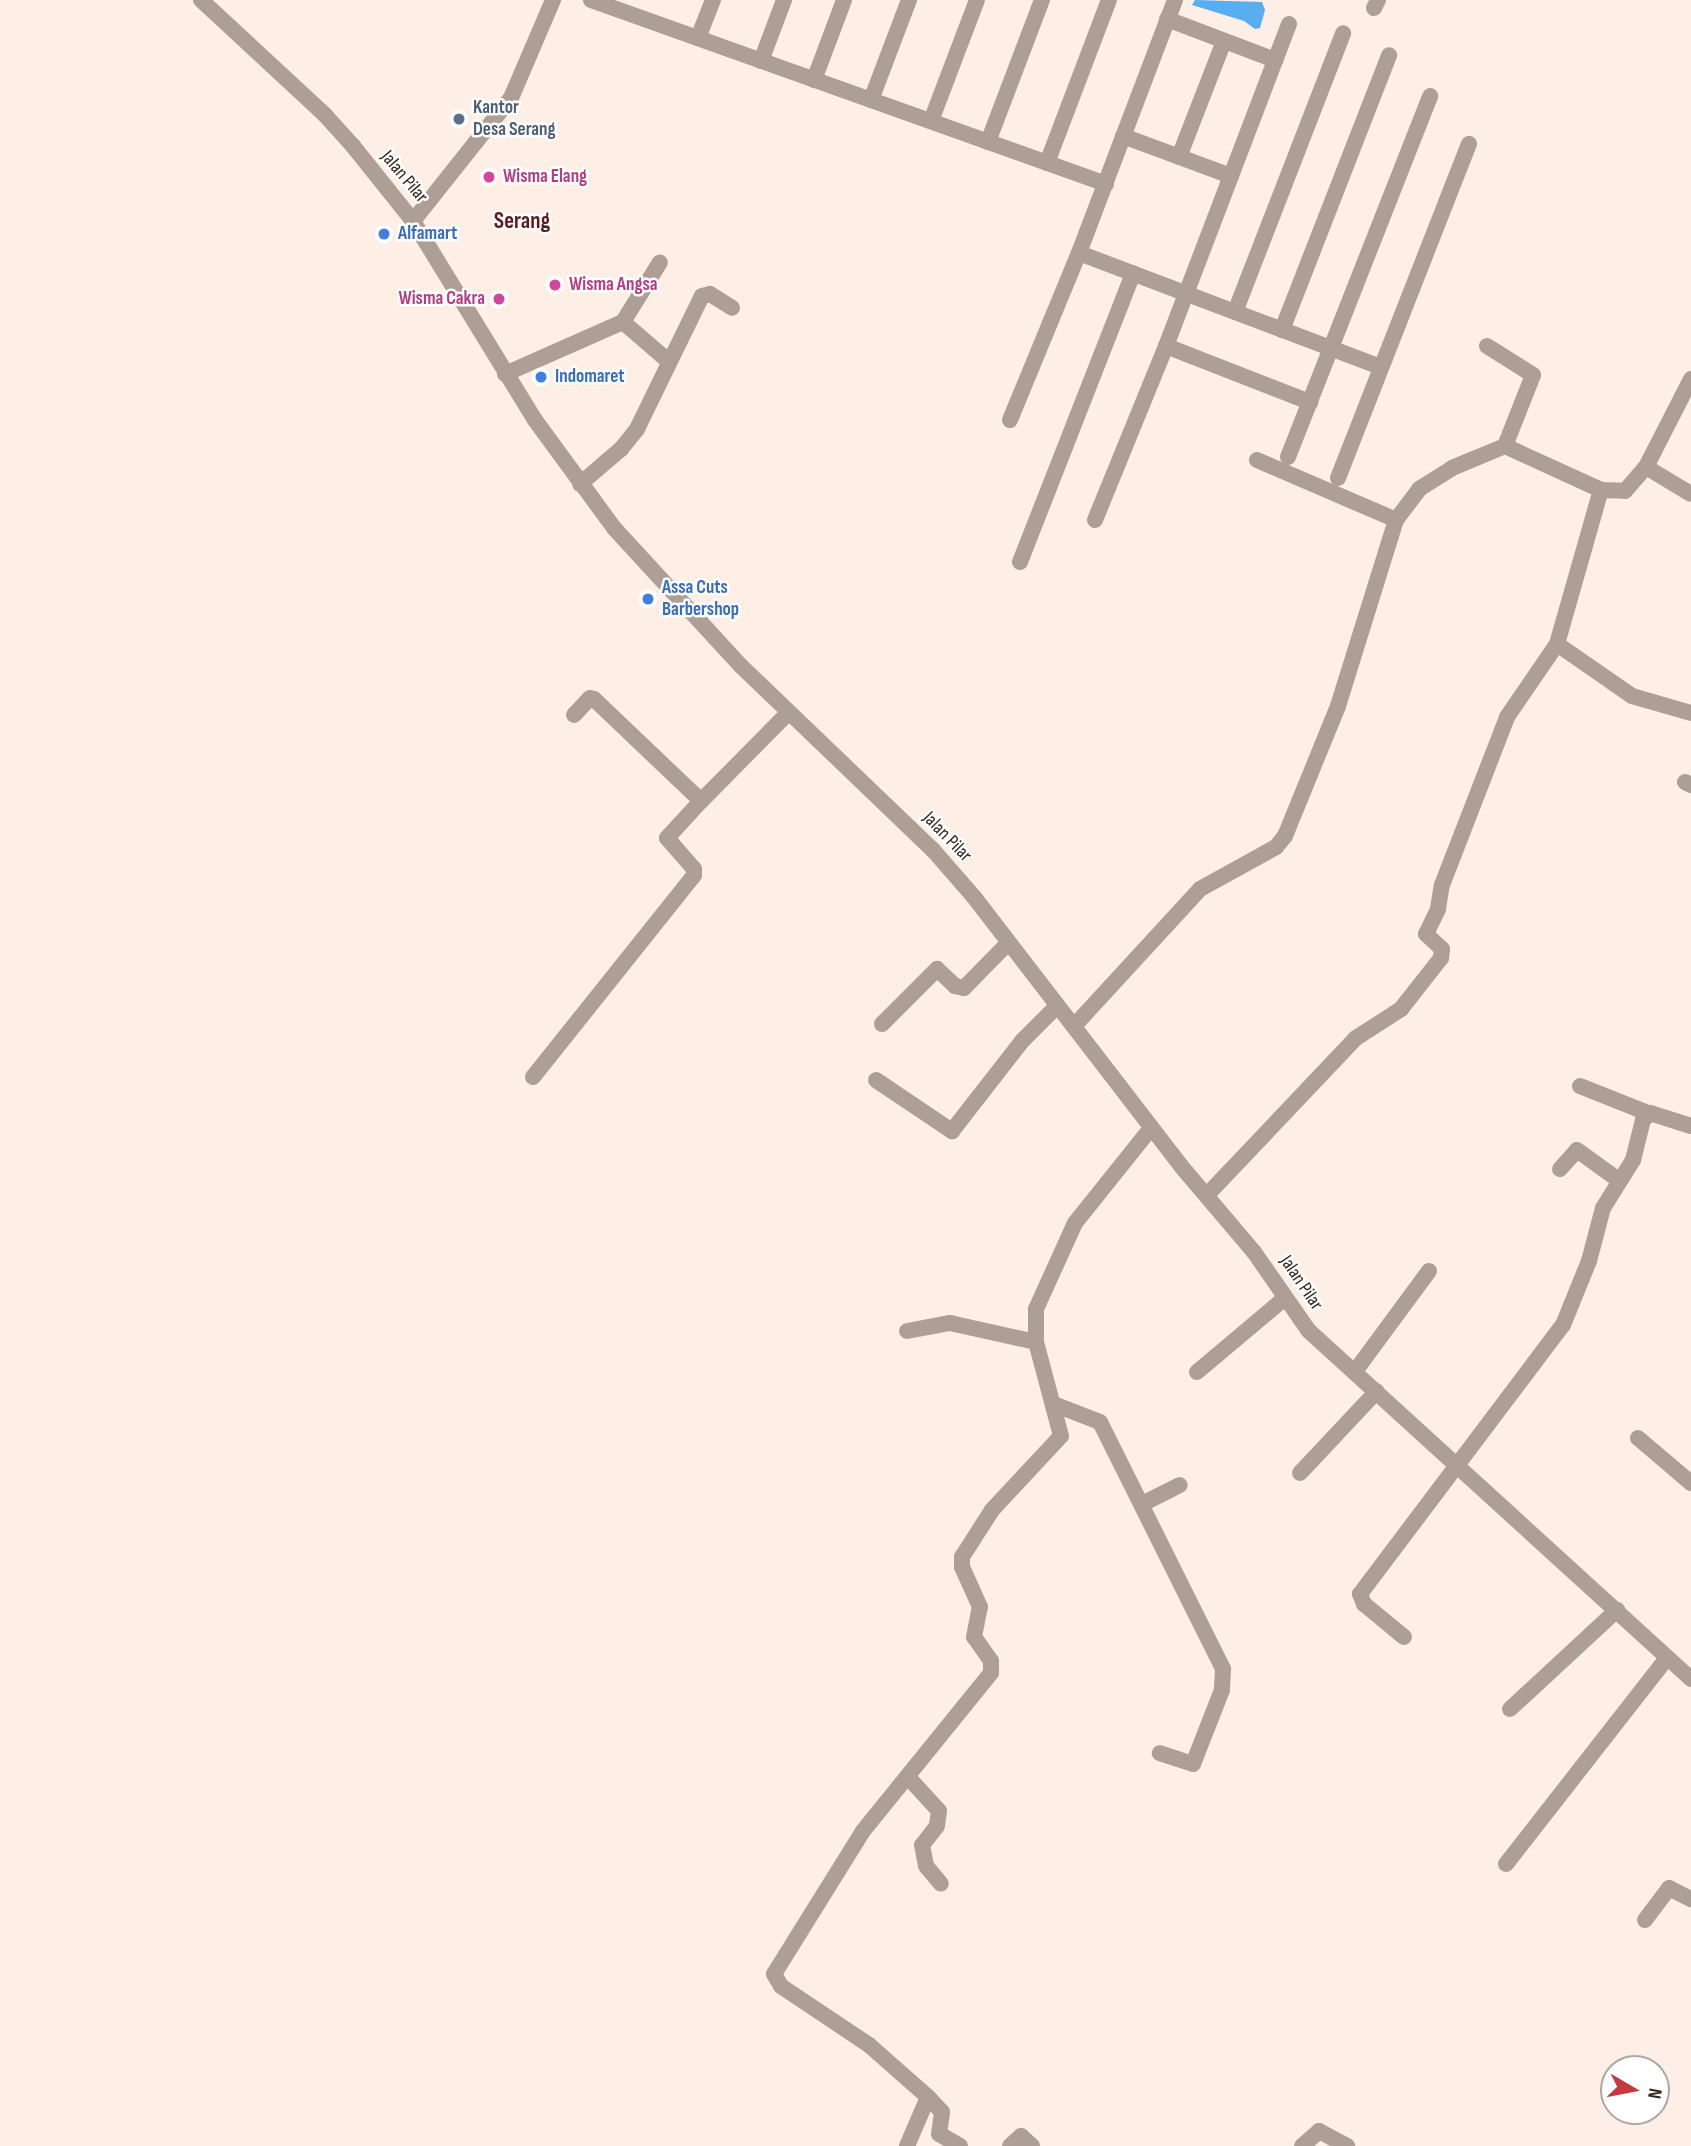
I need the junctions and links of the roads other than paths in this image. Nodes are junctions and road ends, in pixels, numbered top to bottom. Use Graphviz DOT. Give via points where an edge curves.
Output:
graph roads {
  1 [pos="201,0"];
  2 [pos="552,0"];
  3 [pos="591,0"];
  4 [pos="713,0"];
  5 [pos="784,0"];
  6 [pos="844,0"];
  7 [pos="909,0"];
  8 [pos="977,0"];
  9 [pos="1042,0"];
  10 [pos="1109,0"];
  11 [pos="1175,0"];
  12 [pos="1167,19"];
  13 [pos="1289,24"];
  14 [pos="1343,33"];
  15 [pos="698,38"];
  16 [pos="1224,41"];
  17 [pos="1389,55"];
  18 [pos="1275,60"];
  19 [pos="761,61"];
  20 [pos="814,80"];
  21 [pos="1430,96"];
  22 [pos="871,100"];
  23 [pos="931,121"];
  24 [pos="1124,136"];
  25 [pos="988,142"];
  26 [pos="1469,144"];
  27 [pos="1179,157"];
  28 [pos="1047,163"];
  29 [pos="1231,176"];
  30 [pos="1106,184"];
  31 [pos="413,221"];
  32 [pos="1080,253"];
  33 [pos="660,262"];
  34 [pos="1133,273"];
  35 [pos="1186,293"];
  36 [pos="732,308"];
  37 [pos="1235,312"];
  38 [pos="624,322"];
  39 [pos="1282,330"];
  40 [pos="1166,346"];
  41 [pos="1487,346"];
  42 [pos="1331,348"];
  43 [pos="667,360"];
  44 [pos="1381,367"];
  45 [pos="505,374"];
  46 [pos="1691,379"];
  47 [pos="1310,402"];
  48 [pos="1010,420"];
  49 [pos="1505,446"];
  50 [pos="1288,457"];
  51 [pos="1257,460"];
  52 [pos="1646,467"];
  53 [pos="1338,478"];
  54 [pos="580,484"];
  55 [pos="1601,490"];
  56 [pos="1691,494"];
  57 [pos="1095,520"];
  58 [pos="1396,520"];
  59 [pos="1020,562"];
  60 [pos="1557,644"];
  61 [pos="788,713"];
  62 [pos="1691,713"];
  63 [pos="574,715"];
  64 [pos="701,801"];
  65 [pos="1008,943"];
  66 [pos="1056,1006"];
  67 [pos="882,1024"];
  68 [pos="1075,1025"];
  69 [pos="533,1077"];
  70 [pos="876,1080"];
  71 [pos="1580,1086"];
  72 [pos="1648,1114"];
  73 [pos="1691,1126"];
  74 [pos="1151,1128"];
  75 [pos="1560,1169"];
  76 [pos="1617,1179"];
  77 [pos="1207,1195"];
  78 [pos="1429,1271"];
  79 [pos="1285,1298"];
  80 [pos="907,1331"];
  81 [pos="1036,1342"];
  82 [pos="1356,1370"];
  83 [pos="1197,1372"];
  84 [pos="1377,1391"];
  85 [pos="1056,1405"];
  86 [pos="1638,1438"];
  87 [pos="1456,1463"];
  88 [pos="1300,1473"];
  89 [pos="1691,1483"];
  90 [pos="1181,1485"];
  91 [pos="1142,1504"];
  92 [pos="1617,1611"];
  93 [pos="1404,1637"];
  94 [pos="1666,1659"];
  95 [pos="1691,1679"];
  96 [pos="1510,1709"];
  97 [pos="1160,1753"];
  98 [pos="908,1777"];
  99 [pos="1506,1864"];
  100 [pos="941,1884"];
  101 [pos="1691,1899"];
  102 [pos="1645,1920"];
  103 [pos="928,2097"];
  104 [pos="907,2146"];
  105 [pos="960,2146"];
  106 [pos="1010,2146"];
  107 [pos="1032,2146"];
  108 [pos="1302,2146"];
  109 [pos="1347,2146"];
  1 -- 31 [label="street, Jalan Pilar" via="326,115"];
  2 -- 31 [label="street" via="511,98"];
  3 -- 15 [label="street"];
  4 -- 15 [label="street"];
  5 -- 19 [label="street"];
  6 -- 20 [label="street"];
  7 -- 22 [label="street"];
  8 -- 23 [label="street"];
  9 -- 25 [label="street"];
  10 -- 28 [label="street"];
  11 -- 12 [label="street"];
  12 -- 16 [label="street"];
  12 -- 24 [label="street"];
  13 -- 18 [label="street"];
  14 -- 37 [label="street"];
  15 -- 19 [label="street"];
  16 -- 18 [label="street"];
  16 -- 27 [label="street"];
  17 -- 39 [label="street"];
  18 -- 29 [label="street"];
  19 -- 20 [label="street"];
  20 -- 22 [label="street"];
  21 -- 42 [label="street"];
  22 -- 23 [label="street"];
  23 -- 25 [label="street"];
  24 -- 27 [label="street"];
  24 -- 30 [label="street"];
  25 -- 28 [label="street"];
  26 -- 44 [label="street"];
  27 -- 29 [label="street"];
  28 -- 30 [label="street"];
  29 -- 35 [label="street"];
  30 -- 32 [label="street"];
  31 -- 45 [label="street, Jalan Pilar"];
  32 -- 34 [label="street"];
  32 -- 48 [label="street"];
  33 -- 38 [label="street"];
  34 -- 35 [label="street"];
  34 -- 59 [label="street"];
  35 -- 37 [label="street"];
  35 -- 40 [label="street"];
  36 -- 43 [label="street" via="704,294"];
  37 -- 39 [label="street"];
  38 -- 43 [label="street"];
  38 -- 45 [label="street"];
  39 -- 42 [label="street"];
  40 -- 47 [label="street"];
  40 -- 57 [label="street"];
  41 -- 49 [label="street" via="1532,375"];
  42 -- 44 [label="street"];
  42 -- 47 [label="street"];
  43 -- 54 [label="street" via="637,429"];
  44 -- 53 [label="street"];
  45 -- 54 [label="street, Jalan Pilar"];
  46 -- 52 [label="street"];
  47 -- 50 [label="street"];
  49 -- 55 [label="street"];
  49 -- 58 [label="street" via="1434,478 1419,489"];
  51 -- 58 [label="street"];
  52 -- 55 [label="street" via="1625,491"];
  52 -- 56 [label="street"];
  54 -- 61 [label="street, Jalan Pilar" via="629,545"];
  55 -- 60 [label="street"];
  58 -- 68 [label="street" via="1338,706 1285,836 1276,847 1200,889"];
  60 -- 62 [label="street" via="1632,696"];
  60 -- 77 [label="street" via="1507,717 1457,841 1426,934 1442,948 1441,958 1401,1009 1356,1038"];
  61 -- 64 [label="street"];
  61 -- 65 [label="street, Jalan Pilar" via="933,850"];
  63 -- 64 [label="street" via="594,699"];
  64 -- 69 [label="street" via="667,838 694,869 694,876"];
  65 -- 66 [label="street, Jalan Pilar"];
  65 -- 67 [label="street" via="964,988 955,986 937,969"];
  66 -- 68 [label="street, Jalan Pilar"];
  66 -- 70 [label="street" via="1022,1041 953,1131"];
  68 -- 74 [label="street, Jalan Pilar"];
  71 -- 72 [label="street"];
  72 -- 73 [label="street"];
  72 -- 76 [label="street" via="1639,1130 1633,1160"];
  74 -- 77 [label="street, Jalan Pilar"];
  74 -- 81 [label="street" via="1075,1223 1036,1309"];
  75 -- 76 [label="street" via="1577,1150"];
  76 -- 87 [label="street" via="1563,1325"];
  77 -- 79 [label="street, Jalan Pilar"];
  78 -- 82 [label="street"];
  79 -- 82 [label="street, Jalan Pilar" via="1308,1331"];
  79 -- 83 [label="street"];
  80 -- 81 [label="street" via="950,1322"];
  81 -- 85 [label="street"];
  82 -- 84 [label="street, Jalan Pilar"];
  84 -- 87 [label="street, Jalan Pilar"];
  84 -- 88 [label="street"];
  85 -- 91 [label="street" via="1100,1422"];
  85 -- 98 [label="street" via="1061,1429 1057,1445 992,1510 962,1557 980,1608 974,1637 991,1661 991,1673"];
  86 -- 89 [label="street"];
  87 -- 92 [label="street, Jalan Pilar"];
  87 -- 93 [label="street" via="1360,1594 1364,1605"];
  90 -- 91 [label="street"];
  91 -- 97 [label="street" via="1225,1679 1193,1765"];
  92 -- 94 [label="street, Jalan Pilar"];
  92 -- 96 [label="street"];
  94 -- 95 [label="street, Jalan Pilar"];
  94 -- 99 [label="street"];
  98 -- 100 [label="street" via="939,1811 937,1826 922,1845 926,1866"];
  98 -- 103 [label="street" via="863,1831 774,1974 777,1982 869,2045"];
  101 -- 102 [label="street" via="1669,1888"];
  103 -- 104 [label="street"];
  103 -- 105 [label="street" via="942,2112 939,2134"];
  106 -- 107 [label="street" via="1021,2136"];
  108 -- 109 [label="street" via="1319,2131"];
}
